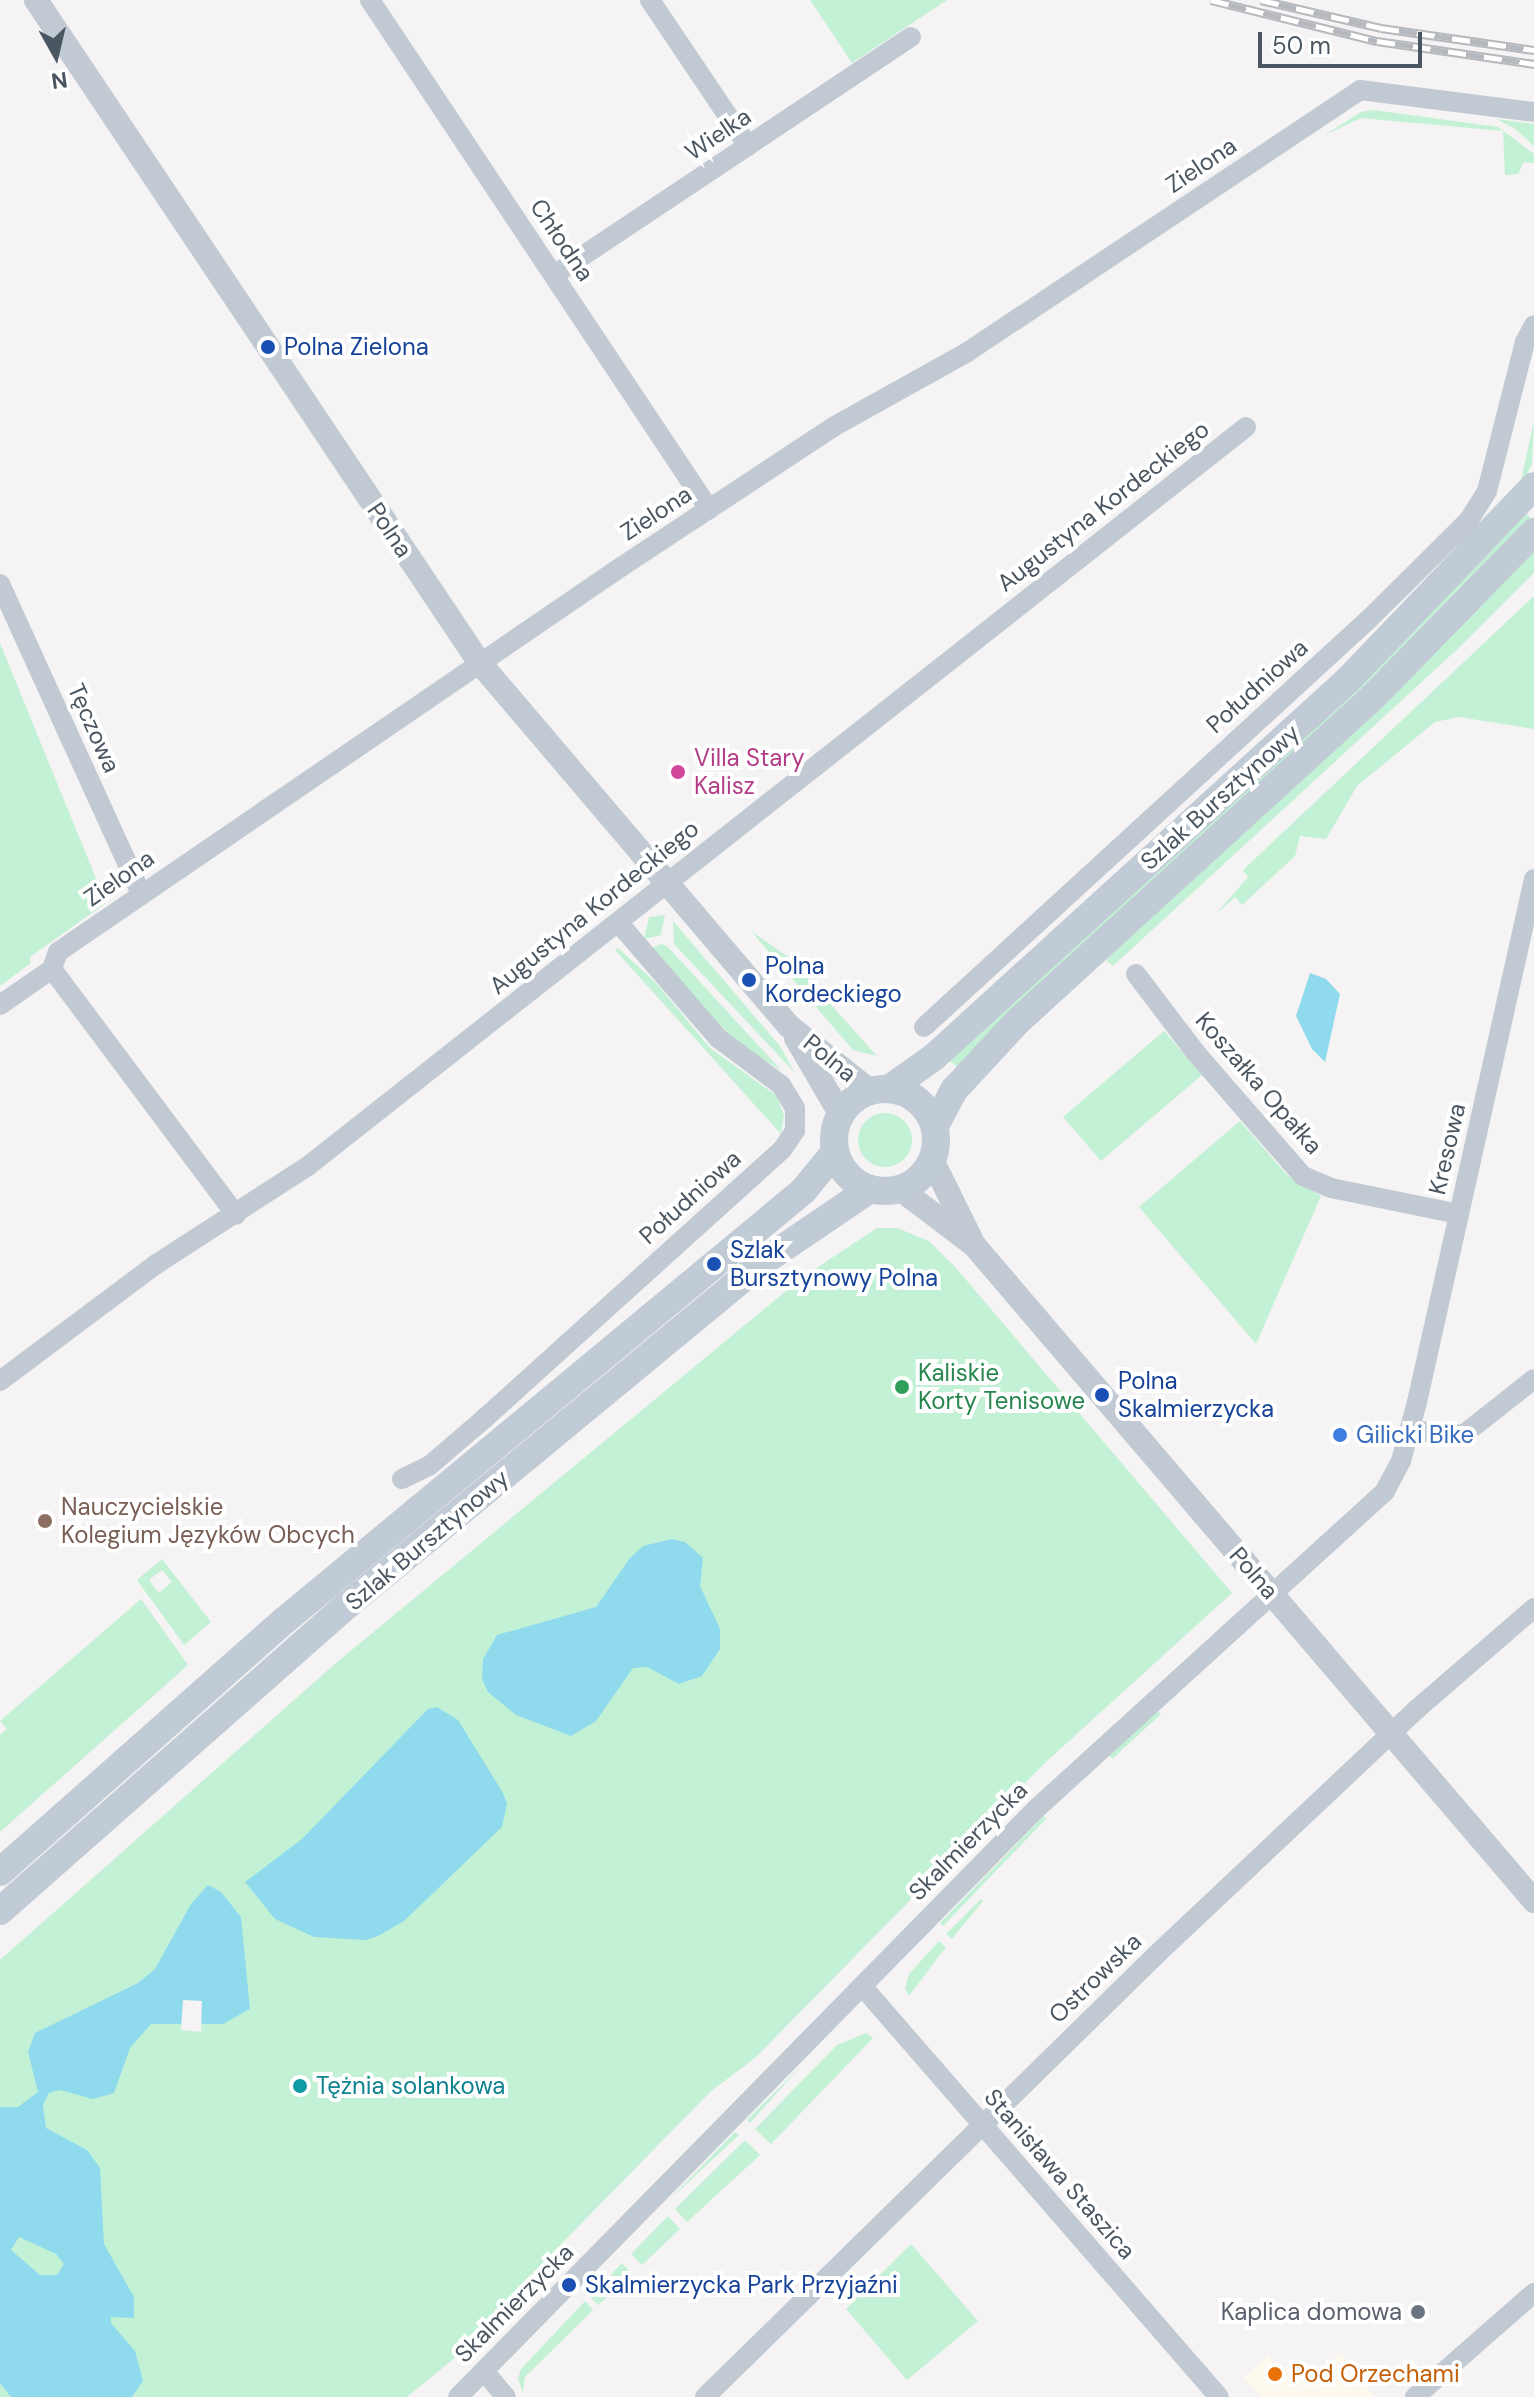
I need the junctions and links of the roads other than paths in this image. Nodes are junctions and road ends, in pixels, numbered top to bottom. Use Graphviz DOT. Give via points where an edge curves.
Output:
graph roads {
  1 [pos="36,0"];
  2 [pos="370,0"];
  3 [pos="650,0"];
  4 [pos="911,37"];
  5 [pos="1534,112"];
  6 [pos="748,146"];
  7 [pos="554,275"];
  8 [pos="1534,325"];
  9 [pos="1246,427"];
  10 [pos="1534,486"];
  11 [pos="709,509"];
  12 [pos="1534,532"];
  13 [pos="0,584"];
  14 [pos="479,662"];
  15 [pos="1534,879"];
  16 [pos="667,883"];
  17 [pos="141,894"];
  18 [pos="618,922"];
  19 [pos="52,969"];
  20 [pos="1136,974"];
  21 [pos="0,1005"];
  22 [pos="789,1026"];
  23 [pos="924,1027"];
  24 [pos="879,1090"];
  25 [pos="841,1115"];
  26 [pos="935,1126"];
  27 [pos="835,1152"];
  28 [pos="932,1160"];
  29 [pos="870,1189"];
  30 [pos="900,1189"];
  31 [pos="1459,1214"];
  32 [pos="236,1215"];
  33 [pos="974,1245"];
  34 [pos="1534,1379"];
  35 [pos="0,1381"];
  36 [pos="1410,1430"];
  37 [pos="402,1479"];
  38 [pos="1272,1594"];
  39 [pos="1534,1608"];
  40 [pos="1391,1733"];
  41 [pos="0,1872"];
  42 [pos="1534,1901"];
  43 [pos="0,1911"];
  44 [pos="862,1986"];
  45 [pos="984,2125"];
  46 [pos="1534,2293"];
  47 [pos="484,2371"];
  48 [pos="458,2397"];
  49 [pos="506,2397"];
  50 [pos="705,2397"];
  51 [pos="1219,2397"];
  52 [pos="1415,2397"];
  1 -- 14 [label="street, Polna"];
  2 -- 7 [label="street, Chłodna"];
  3 -- 6 [label="street"];
  4 -- 6 [label="street, Wielka"];
  5 -- 11 [label="street, Zielona" via="1360,90 966,353 833,427"];
  6 -- 7 [label="street, Wielka"];
  7 -- 11 [label="street, Chłodna"];
  8 -- 23 [label="street, Południowa" via="1525,342 1487,491 1469,520 1368,620"];
  9 -- 16 [label="street, Augustyna Kordeckiego"];
  10 -- 24 [label="main road, Szlak Bursztynowy" via="1347,681 934,1057"];
  11 -- 14 [label="street, Zielona"];
  12 -- 26 [label="main road, Szlak Bursztynowy" via="1373,697 1017,1022 954,1090"];
  13 -- 17 [label="street, Tęczowa"];
  14 -- 16 [label="street, Polna"];
  14 -- 17 [label="street, Zielona"];
  15 -- 31 [label="street, Kresowa"];
  16 -- 18 [label="street, Augustyna Kordeckiego"];
  16 -- 22 [label="street, Polna"];
  17 -- 19 [label="street, Zielona" via="58,952"];
  18 -- 32 [label="street, Augustyna Kordeckiego" via="308,1166"];
  18 -- 37 [label="street, Południowa" via="718,1038 781,1085 795,1108 795,1131 782,1150 485,1418 429,1466"];
  19 -- 21 [label="street, Zielona"];
  19 -- 32 [label="street"];
  20 -- 31 [label="street, Koszałka Opałka" via="1215,1076 1303,1176 1331,1188"];
  22 -- 24 [label="street, Polna"];
  22 -- 25 [label="street, Polna"];
  24 -- 25 [label="main road"];
  24 -- 26 [label="main road" via="918,1100"];
  25 -- 27 [label="main road"];
  26 -- 28 [label="main road"];
  27 -- 29 [label="main road" via="848,1175"];
  27 -- 41 [label="main road, Szlak Bursztynowy" via="803,1191 285,1620"];
  28 -- 30 [label="main road" via="915,1182"];
  28 -- 33 [label="street, Polna"];
  29 -- 30 [label="main road"];
  29 -- 43 [label="main road, Szlak Bursztynowy" via="764,1261 352,1601"];
  30 -- 33 [label="street, Polna"];
  31 -- 36 [label="street, Kresowa"];
  32 -- 35 [label="street, Augustyna Kordeckiego" via="127,1285"];
  33 -- 38 [label="street, Polna"];
  34 -- 36 [label="street" via="1463,1435"];
  36 -- 38 [label="street, Skalmierzycka" via="1380,1498"];
  38 -- 40 [label="street, Polna"];
  38 -- 44 [label="street, Skalmierzycka" via="1077,1769"];
  39 -- 40 [label="street, Ostrowska"];
  40 -- 42 [label="street, Polna"];
  40 -- 45 [label="street, Ostrowska"];
  44 -- 45 [label="street, Stanisława Staszica"];
  44 -- 47 [label="street, Skalmierzycka"];
  45 -- 50 [label="street, Ostrowska"];
  45 -- 51 [label="street, Stanisława Staszica"];
  46 -- 52 [label="street"];
  47 -- 48 [label="street, Skalmierzycka"];
  47 -- 49 [label="street"];
}
